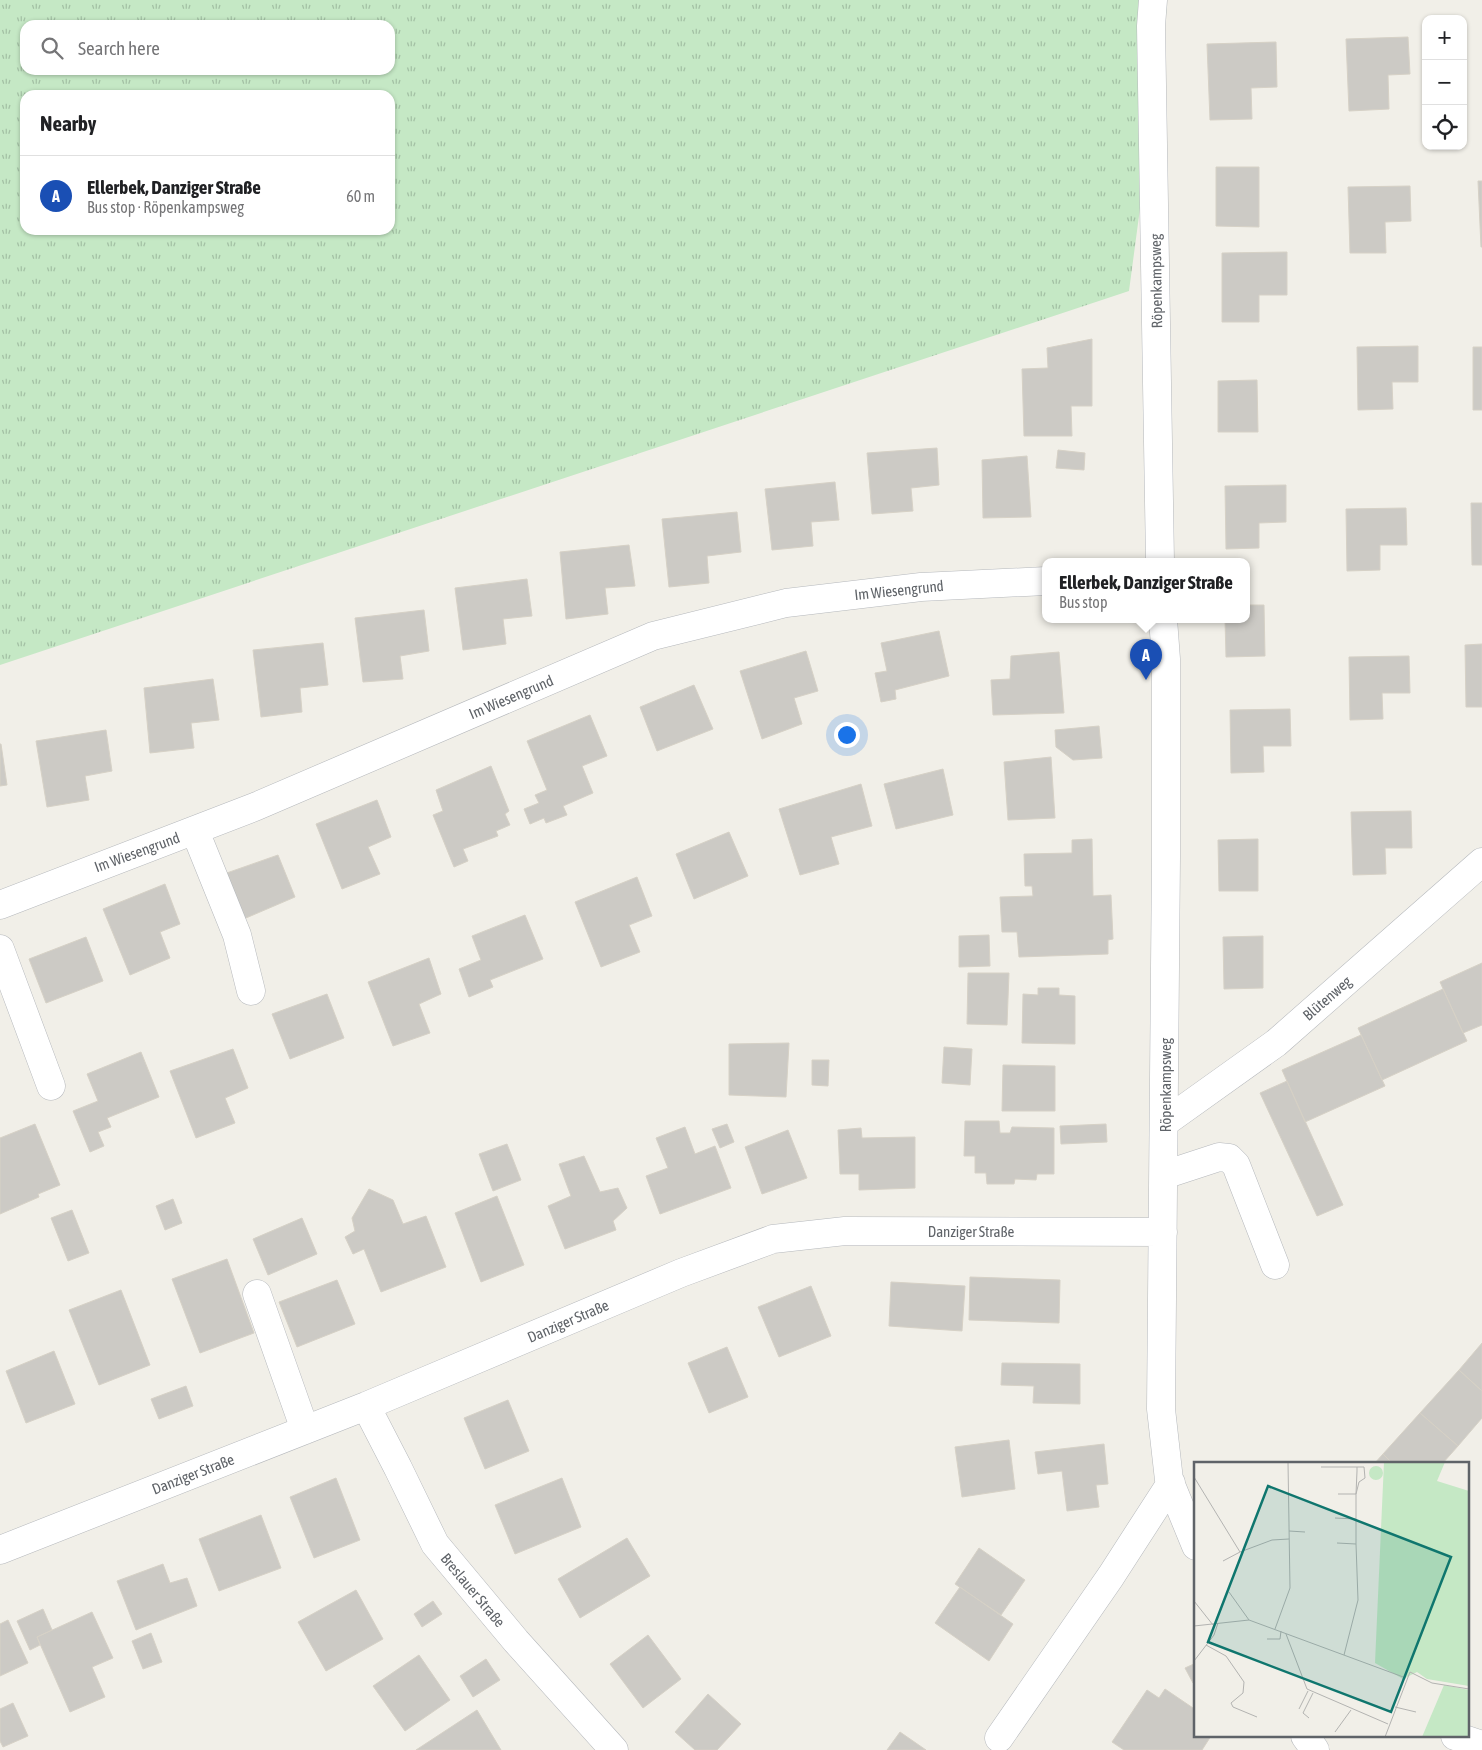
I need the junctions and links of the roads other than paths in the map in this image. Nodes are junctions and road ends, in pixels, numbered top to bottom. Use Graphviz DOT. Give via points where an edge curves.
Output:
graph roads {
  1 [pos="1153,0"];
  2 [pos="1160,558"];
  3 [pos="1042,581"];
  4 [pos="1163,623"];
  5 [pos="195,831"];
  6 [pos="1482,862"];
  7 [pos="0,905"];
  8 [pos="0,949"];
  9 [pos="251,991"];
  10 [pos="51,1086"];
  11 [pos="1164,1123"];
  12 [pos="1164,1175"];
  13 [pos="1163,1232"];
  14 [pos="1275,1265"];
  15 [pos="257,1294"];
  16 [pos="366,1406"];
  17 [pos="305,1430"];
  18 [pos="1171,1483"];
  19 [pos="1194,1541"];
  20 [pos="0,1550"];
  21 [pos="999,1738"];
  22 [pos="1306,1738"];
  23 [pos="1461,1738"];
  24 [pos="1482,1745"];
  25 [pos="614,1750"];
  26 [pos="1315,1750"];
  1 -- 2 [label="street, Röpenkampsweg"];
  3 -- 5 [label="street, Im Wiesengrund" via="921,587 786,603 653,636"];
  4 -- 11 [label="street, Röpenkampsweg" via="1166,659"];
  5 -- 7 [label="street, Im Wiesengrund"];
  5 -- 9 [label="street" via="237,935"];
  6 -- 11 [label="street, Blütenweg" via="1276,1043"];
  8 -- 10 [label="street"];
  11 -- 12 [label="street, Röpenkampsweg"];
  12 -- 13 [label="street, Röpenkampsweg"];
  12 -- 14 [label="street" via="1219,1156 1229,1158 1236,1165"];
  13 -- 16 [label="street, Danziger Straße" via="845,1231 773,1238"];
  13 -- 18 [label="street, Röpenkampsweg" via="1160,1409"];
  15 -- 17 [label="street"];
  16 -- 17 [label="street, Danziger Straße"];
  16 -- 25 [label="street, Breslauer Straße" via="435,1544"];
  17 -- 20 [label="street, Danziger Straße"];
  18 -- 19 [label="street, Röpenkampsweg"];
  18 -- 21 [label="street"];
  22 -- 26 [label="street"];
  23 -- 24 [label="street"];
}
